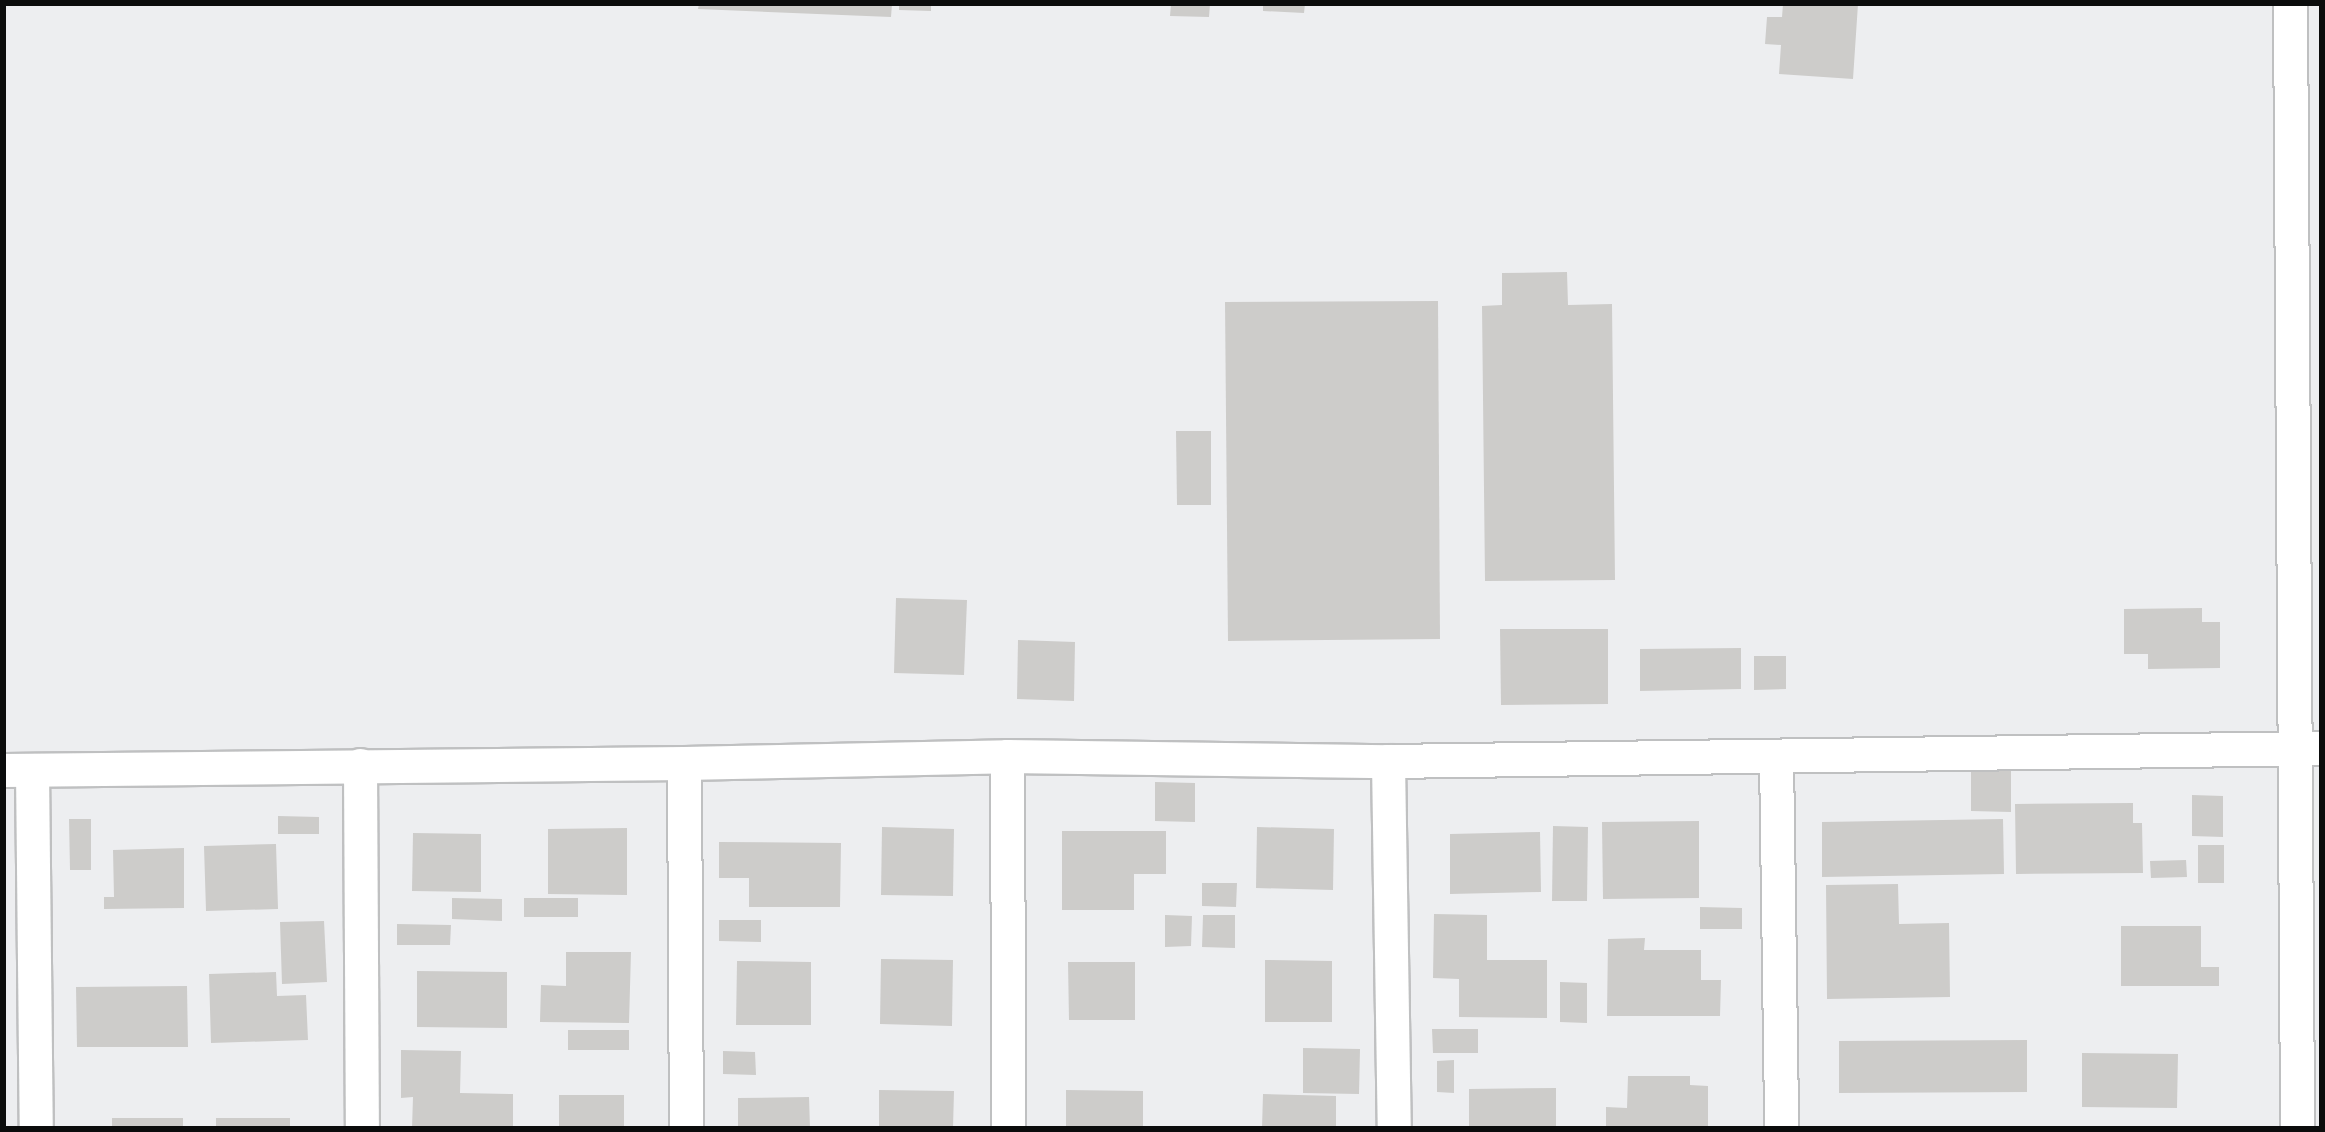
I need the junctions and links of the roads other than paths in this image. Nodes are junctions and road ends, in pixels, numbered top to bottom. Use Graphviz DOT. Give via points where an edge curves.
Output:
graph roads {
  1 [pos="2290,4"];
  2 [pos="2307,748"];
  3 [pos="1007,756"];
  4 [pos="1776,756"];
  5 [pos="1388,761"];
  6 [pos="684,763"];
  7 [pos="360,765"];
  8 [pos="18,770"];
  9 [pos="36,1128"];
  10 [pos="362,1128"];
  11 [pos="686,1128"];
  12 [pos="1008,1128"];
  13 [pos="1394,1128"];
  14 [pos="1781,1128"];
  15 [pos="2297,1128"];
  1 -- 2 [label="street"];
  2 -- 4 [label="street"];
  2 -- 15 [label="street"];
  3 -- 5 [label="street"];
  3 -- 6 [label="street"];
  3 -- 12 [label="street"];
  4 -- 5 [label="street"];
  4 -- 14 [label="street"];
  5 -- 13 [label="street"];
  6 -- 7 [label="street"];
  6 -- 11 [label="street"];
  7 -- 8 [label="street"];
  7 -- 10 [label="street"];
  8 -- 9 [label="street"];
}
